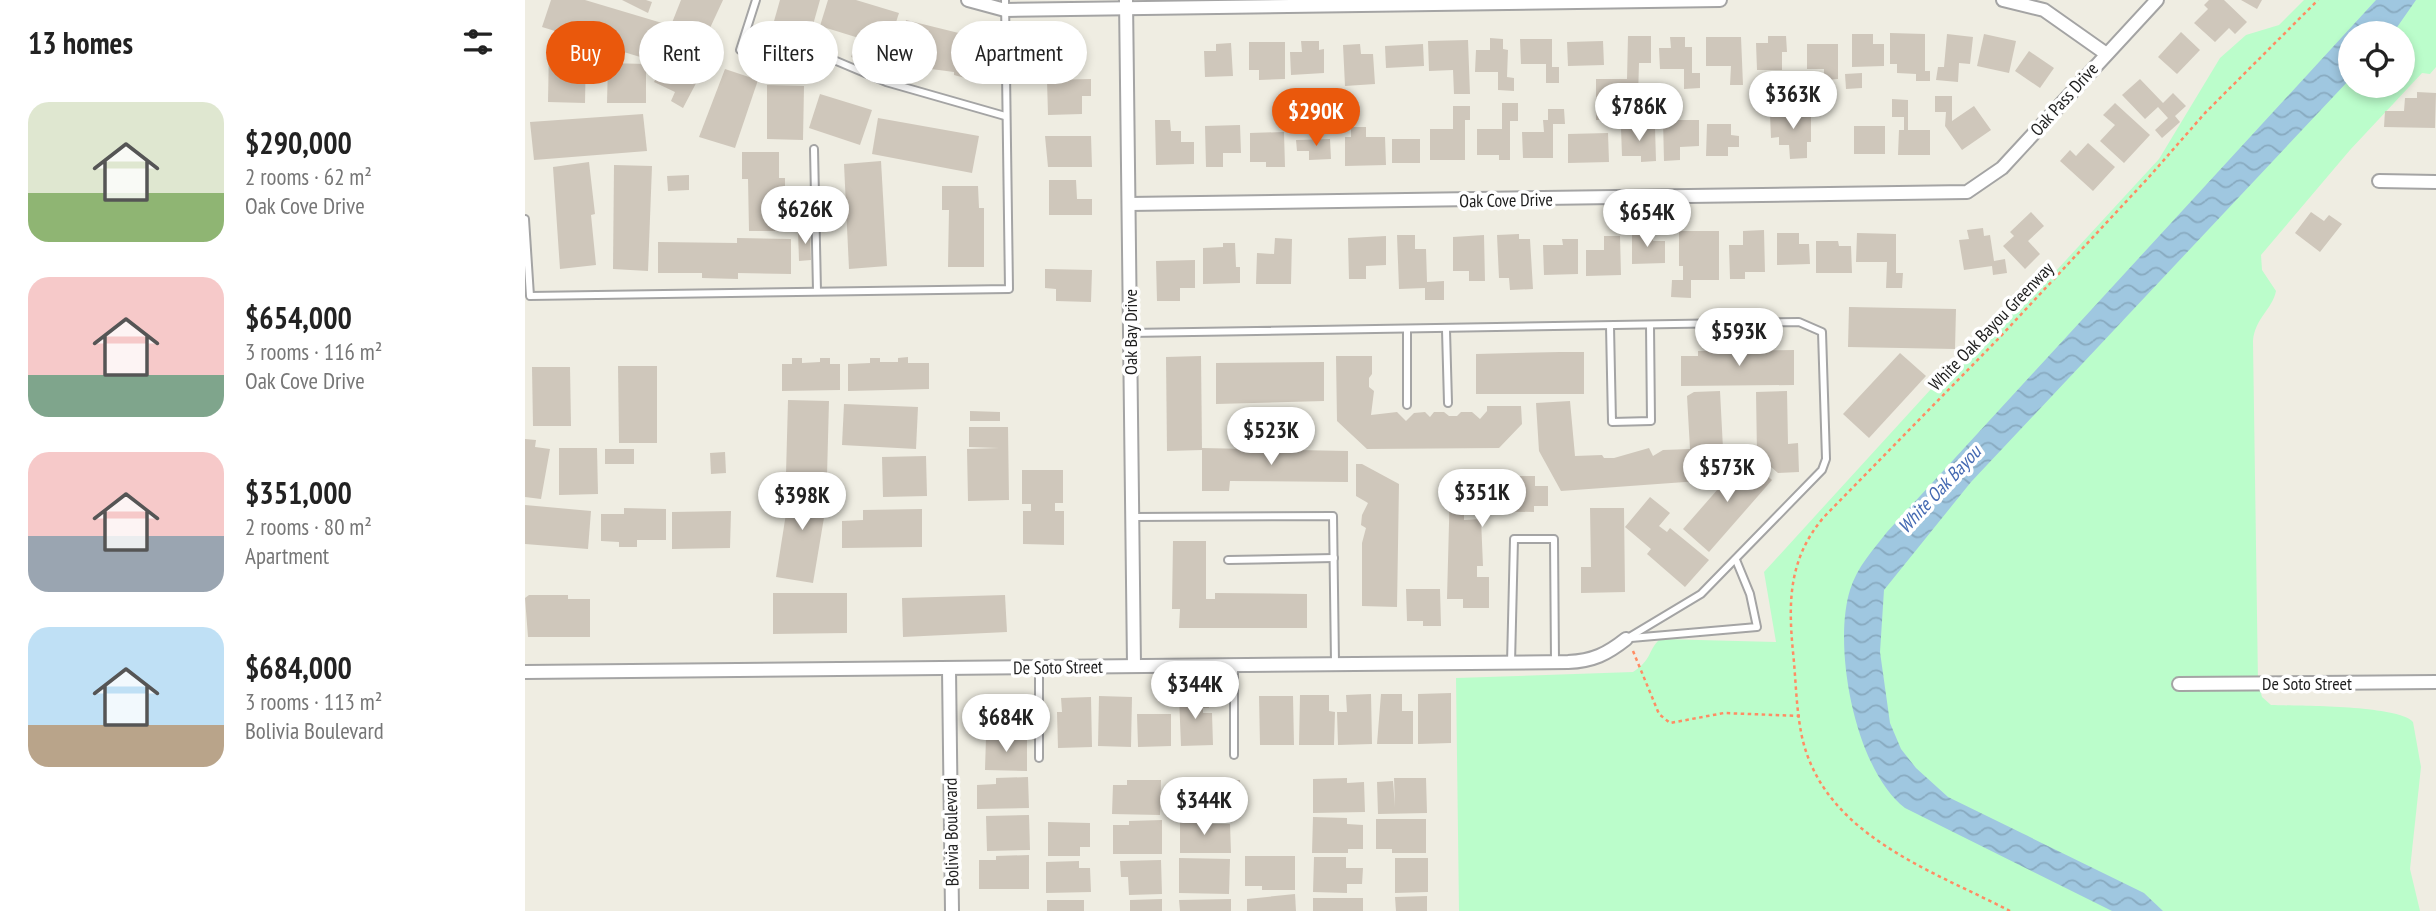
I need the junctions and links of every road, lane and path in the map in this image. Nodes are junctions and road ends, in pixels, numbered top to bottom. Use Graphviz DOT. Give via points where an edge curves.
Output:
graph roads {
  1 [pos="756,0"];
  2 [pos="968,0"];
  3 [pos="1720,0"];
  4 [pos="2003,0"];
  5 [pos="2157,0"];
  6 [pos="2318,0"];
  7 [pos="1451,2"];
  8 [pos="1126,4"];
  9 [pos="1257,4"];
  10 [pos="1005,5"];
  11 [pos="749,21"];
  12 [pos="2105,53"];
  13 [pos="838,62"];
  14 [pos="1005,116"];
  15 [pos="814,149"];
  16 [pos="2379,181"];
  17 [pos="2436,182"];
  18 [pos="1967,192"];
  19 [pos="1129,204"];
  20 [pos="525,219"];
  21 [pos="817,291"];
  22 [pos="1610,326"];
  23 [pos="1650,326"];
  24 [pos="1407,330"];
  25 [pos="1446,330"];
  26 [pos="1130,333"];
  27 [pos="1448,402"];
  28 [pos="1407,405"];
  29 [pos="1132,517"];
  30 [pos="1334,558"];
  31 [pos="1228,560"];
  32 [pos="1736,560"];
  33 [pos="1626,639"];
  34 [pos="1555,662"];
  35 [pos="1335,663"];
  36 [pos="1511,663"];
  37 [pos="1234,664"];
  38 [pos="1134,665"];
  39 [pos="1038,667"];
  40 [pos="949,669"];
  41 [pos="525,672"];
  42 [pos="2436,682"];
  43 [pos="2179,684"];
  44 [pos="1800,716"];
  45 [pos="1234,755"];
  46 [pos="1039,758"];
  47 [pos="953,911"];
  48 [pos="2010,911"];
  1 -- 11 [label="lane"];
  2 -- 10 [label="street"];
  3 -- 7 [label="street"];
  4 -- 12 [label="street" via="2044,10"];
  5 -- 12 [label="street, Oak Pass Drive"];
  6 -- 44 [label="path, White Oak Bayou Greenway" via="2205,113 2037,297 1809,534 1794,567 1789,594"];
  7 -- 9 [label="street"];
  8 -- 9 [label="street"];
  8 -- 10 [label="street"];
  8 -- 19 [label="street, Oak Bay Drive"];
  10 -- 14 [label="lane"];
  12 -- 18 [label="street, Oak Pass Drive" via="2002,168"];
  13 -- 14 [label="lane" via="886,82"];
  14 -- 21 [label="lane" via="1009,289"];
  15 -- 21 [label="lane"];
  16 -- 17 [label="street"];
  18 -- 19 [label="street, Oak Cove Drive"];
  19 -- 26 [label="street, Oak Bay Drive"];
  20 -- 21 [label="lane" via="530,296"];
  22 -- 23 [label="lane"];
  22 -- 23 [label="lane" via="1612,422 1651,421"];
  22 -- 25 [label="lane"];
  23 -- 32 [label="lane" via="1799,322 1822,332 1826,459 1822,470"];
  24 -- 25 [label="lane"];
  24 -- 26 [label="lane"];
  24 -- 28 [label="lane"];
  25 -- 27 [label="lane"];
  26 -- 29 [label="street, Oak Bay Drive"];
  29 -- 30 [label="lane" via="1333,516"];
  29 -- 38 [label="street, Oak Bay Drive"];
  30 -- 31 [label="lane"];
  30 -- 35 [label="lane"];
  32 -- 33 [label="lane" via="1702,594"];
  32 -- 33 [label="lane" via="1757,627"];
  33 -- 34 [label="street, De Soto Street" via="1608,654 1587,661"];
  33 -- 44 [label="path" via="1660,714 1670,723 1724,713"];
  34 -- 36 [label="street, De Soto Street"];
  34 -- 36 [label="lane" via="1554,539 1514,539"];
  35 -- 36 [label="street, De Soto Street"];
  35 -- 37 [label="street, De Soto Street"];
  37 -- 38 [label="street, De Soto Street"];
  37 -- 45 [label="lane"];
  38 -- 39 [label="street, De Soto Street"];
  39 -- 40 [label="street, De Soto Street"];
  39 -- 46 [label="lane"];
  40 -- 41 [label="street, De Soto Street"];
  40 -- 47 [label="street, Bolivia Boulevard"];
  42 -- 43 [label="street, De Soto Street"];
  44 -- 48 [label="path, White Oak Bayou Greenway" via="1803,738 1818,775 1851,821 1886,847"];
}
